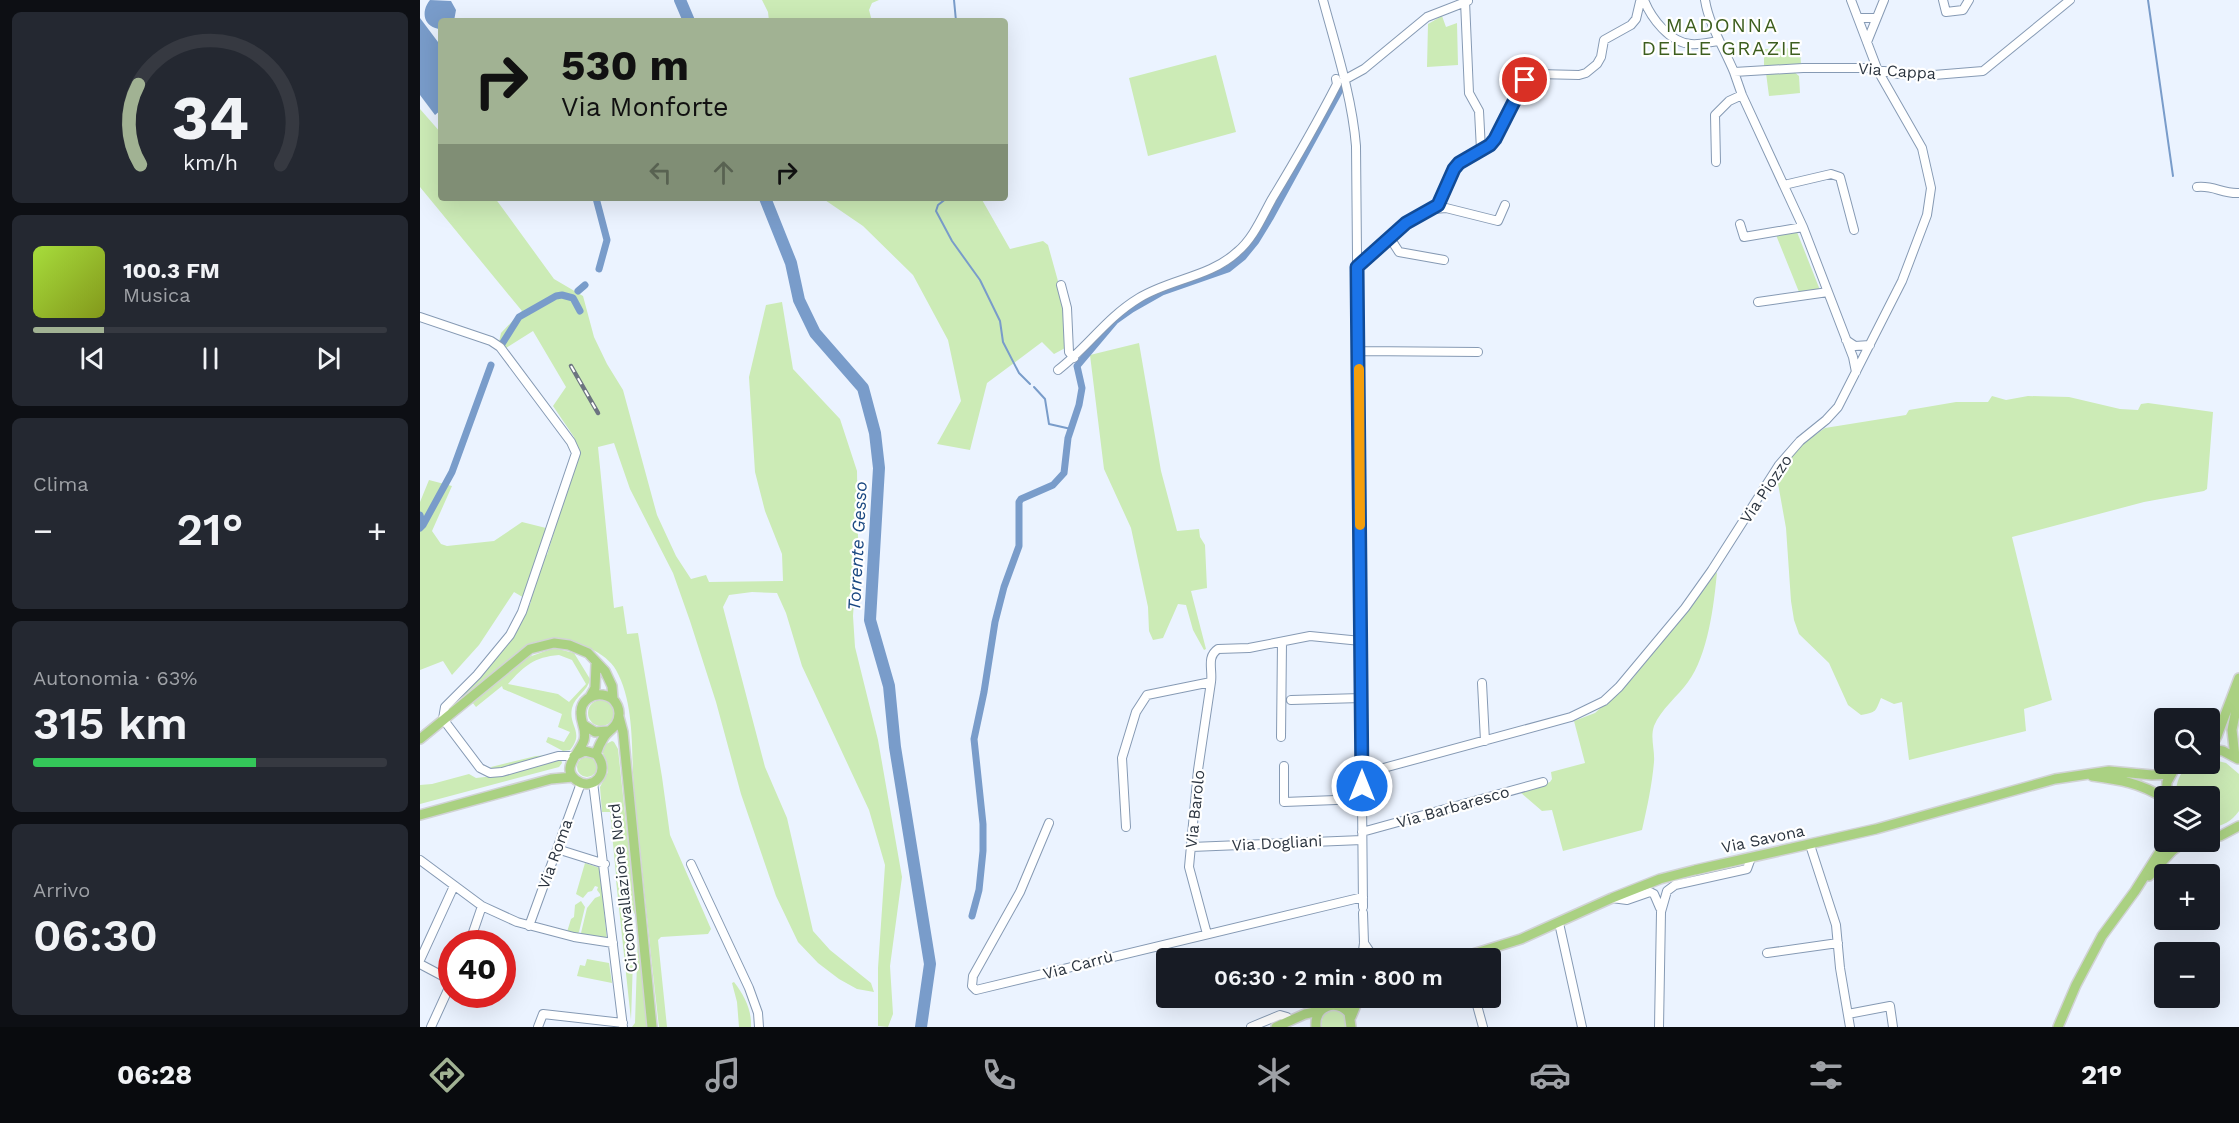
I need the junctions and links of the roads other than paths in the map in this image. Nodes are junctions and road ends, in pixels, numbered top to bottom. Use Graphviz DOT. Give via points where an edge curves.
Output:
graph roads {
  1 [pos="1323,0"];
  2 [pos="1644,0"];
  3 [pos="1705,0"];
  4 [pos="1851,0"];
  5 [pos="1884,0"];
  6 [pos="1943,0"];
  7 [pos="1969,0"];
  8 [pos="2070,0"];
  9 [pos="1467,1"];
  10 [pos="1858,18"];
  11 [pos="1876,18"];
  12 [pos="1719,40"];
  13 [pos="1867,42"];
  14 [pos="1878,71"];
  15 [pos="1734,72"];
  16 [pos="1340,79"];
  17 [pos="1742,94"];
  18 [pos="1481,150"];
  19 [pos="1716,162"];
  20 [pos="1784,184"];
  21 [pos="2197,187"];
  22 [pos="2239,192"];
  23 [pos="1505,205"];
  24 [pos="1433,209"];
  25 [pos="1740,224"];
  26 [pos="1803,227"];
  27 [pos="1854,230"];
  28 [pos="1390,238"];
  29 [pos="1444,260"];
  30 [pos="1357,267"];
  31 [pos="1061,285"];
  32 [pos="1828,292"];
  33 [pos="1758,302"];
  34 [pos="420,317"];
  35 [pos="1845,339"];
  36 [pos="1870,345"];
  37 [pos="1359,351"];
  38 [pos="1478,351"];
  39 [pos="1074,358"];
  40 [pos="1861,363"];
  41 [pos="1058,370"];
  42 [pos="1856,374"];
  43 [pos="1361,641"];
  44 [pos="1281,642"];
  45 [pos="596,664"];
  46 [pos="2239,678"];
  47 [pos="1211,682"];
  48 [pos="1482,683"];
  49 [pos="590,697"];
  50 [pos="1361,698"];
  51 [pos="613,699"];
  52 [pos="1291,700"];
  53 [pos="2235,700"];
  54 [pos="619,717"];
  55 [pos="443,719"];
  56 [pos="584,725"];
  57 [pos="2220,730"];
  58 [pos="608,731"];
  59 [pos="1281,737"];
  60 [pos="420,739"];
  61 [pos="1485,741"];
  62 [pos="623,747"];
  63 [pos="2220,751"];
  64 [pos="596,754"];
  65 [pos="574,756"];
  66 [pos="2237,758"];
  67 [pos="1284,766"];
  68 [pos="570,767"];
  69 [pos="1362,772"];
  70 [pos="2170,774"];
  71 [pos="2081,775"];
  72 [pos="551,779"];
  73 [pos="577,780"];
  74 [pos="594,782"];
  75 [pos="1543,782"];
  76 [pos="2167,786"];
  77 [pos="2154,791"];
  78 [pos="1362,799"];
  79 [pos="420,815"];
  80 [pos="1049,823"];
  81 [pos="2239,826"];
  82 [pos="1126,827"];
  83 [pos="1362,836"];
  84 [pos="2220,836"];
  85 [pos="1810,844"];
  86 [pos="1191,847"];
  87 [pos="557,849"];
  88 [pos="2160,852"];
  89 [pos="2171,852"];
  90 [pos="1751,858"];
  91 [pos="420,860"];
  92 [pos="605,864"];
  93 [pos="691,864"];
  94 [pos="453,886"];
  95 [pos="2135,891"];
  96 [pos="1363,897"];
  97 [pos="1612,898"];
  98 [pos="482,906"];
  99 [pos="1661,912"];
  100 [pos="1559,923"];
  101 [pos="529,926"];
  102 [pos="474,930"];
  103 [pos="1207,934"];
  104 [pos="613,943"];
  105 [pos="1365,943"];
  106 [pos="1838,943"];
  107 [pos="1364,948"];
  108 [pos="1368,948"];
  109 [pos="1494,948"];
  110 [pos="1767,953"];
  111 [pos="420,962"];
  112 [pos="438,973"];
  113 [pos="440,1008"];
  114 [pos="1326,1008"];
  115 [pos="1342,1008"];
  116 [pos="1356,1008"];
  117 [pos="1478,1008"];
  118 [pos="1320,1011"];
  119 [pos="1848,1014"];
  120 [pos="1289,1020"];
  121 [pos="568,1023"];
  122 [pos="1352,1023"];
  123 [pos="623,1025"];
  124 [pos="431,1027"];
  125 [pos="538,1027"];
  126 [pos="652,1027"];
  127 [pos="759,1027"];
  128 [pos="1251,1027"];
  129 [pos="1276,1027"];
  130 [pos="1316,1027"];
  131 [pos="1483,1027"];
  132 [pos="1582,1027"];
  133 [pos="1659,1027"];
  134 [pos="1850,1027"];
  135 [pos="1893,1027"];
  136 [pos="2058,1027"];
  1 -- 16 [label="street"];
  2 -- 12 [label="street" via="1656,21 1676,39 1692,44"];
  2 -- 18 [label="street" via="1631,25 1604,40 1601,57 1592,69 1579,75 1537,74 1525,80 1495,139"];
  3 -- 12 [label="street"];
  4 -- 10 [label="street, Via Piozzo"];
  5 -- 11 [label="street"];
  6 -- 7 [label="street" via="1946,12 1963,10"];
  8 -- 14 [label="street, Via Cappa" via="1983,71 1934,75"];
  9 -- 16 [label="street" via="1427,17 1364,69"];
  9 -- 18 [label="street" via="1469,93 1479,111"];
  10 -- 11 [label="street"];
  10 -- 13 [label="street, Via Piozzo"];
  11 -- 13 [label="street"];
  12 -- 15 [label="street"];
  13 -- 14 [label="street, Via Piozzo"];
  14 -- 15 [label="street, Via Cappa" via="1803,68"];
  14 -- 36 [label="street, Via Piozzo" via="1922,148 1931,188 1916,248"];
  15 -- 17 [label="street"];
  16 -- 30 [label="street" via="1355,140"];
  16 -- 39 [label="street" via="1239,251 1216,267 1154,290 1118,312"];
  17 -- 19 [label="street" via="1715,115"];
  17 -- 20 [label="street"];
  18 -- 24 [label="street" via="1454,169"];
  20 -- 26 [label="street"];
  20 -- 27 [label="street" via="1837,174 1843,182"];
  21 -- 22 [label="street" via="2210,186 2226,194"];
  23 -- 24 [label="street" via="1498,221 1446,208"];
  24 -- 28 [label="street" via="1406,223"];
  25 -- 26 [label="street" via="1743,237"];
  26 -- 32 [label="street"];
  28 -- 29 [label="street" via="1399,252"];
  28 -- 30 [label="street"];
  30 -- 37 [label="street"];
  31 -- 39 [label="street" via="1067,308 1069,352"];
  32 -- 33 [label="street"];
  32 -- 35 [label="street"];
  34 -- 55 [label="street" via="500,347 576,453 522,612 510,635 445,707"];
  35 -- 36 [label="street" via="1855,346"];
  35 -- 40 [label="street"];
  35 -- 42 [label="street"];
  36 -- 40 [label="street, Via Piozzo"];
  37 -- 38 [label="street"];
  37 -- 43 [label="street"];
  39 -- 41 [label="street"];
  40 -- 42 [label="street, Via Piozzo"];
  42 -- 61 [label="street, Via Piozzo" via="1838,407 1779,465 1685,608 1619,687 1604,701 1571,717"];
  43 -- 44 [label="street, Via Barolo" via="1310,636"];
  43 -- 50 [label="street"];
  44 -- 47 [label="street, Via Barolo" via="1218,649 1210,661"];
  44 -- 59 [label="street"];
  45 -- 49 [label="main road" via="595,688"];
  45 -- 51 [label="main road" via="609,678"];
  45 -- 55 [label="main road" via="579,648 554,643 530,649"];
  46 -- 53 [label="main road"];
  47 -- 82 [label="street" via="1144,698 1132,722 1122,758"];
  47 -- 86 [label="street, Via Barolo"];
  48 -- 61 [label="street"];
  49 -- 51 [label="main road" via="602,694"];
  49 -- 56 [label="main road" via="582,706"];
  50 -- 52 [label="street"];
  50 -- 69 [label="street"];
  51 -- 54 [label="main road"];
  53 -- 57 [label="main road"];
  53 -- 66 [label="main road" via="2232,730"];
  54 -- 58 [label="main road"];
  54 -- 62 [label="main road, Circonvallazione Nord"];
  55 -- 60 [label="main road"];
  55 -- 65 [label="street" via="480,768 490,773 558,756"];
  56 -- 58 [label="main road" via="595,732"];
  56 -- 65 [label="main road" via="585,736"];
  58 -- 62 [label="main road"];
  58 -- 64 [label="main road"];
  61 -- 69 [label="street, Via Piozzo"];
  62 -- 126 [label="main road, Circonvallazione Nord"];
  63 -- 66 [label="main road"];
  64 -- 65 [label="main road" via="585,751"];
  64 -- 74 [label="main road" via="603,768"];
  65 -- 68 [label="main road"];
  67 -- 78 [label="street" via="1284,802"];
  68 -- 72 [label="main road"];
  68 -- 73 [label="main road"];
  69 -- 78 [label="street"];
  70 -- 71 [label="main road, Via Savona" via="2109,771"];
  70 -- 76 [label="main road"];
  71 -- 77 [label="main road, Via Savona" via="2127,781"];
  71 -- 85 [label="main road, Via Savona" via="2035,783"];
  72 -- 73 [label="main road"];
  72 -- 79 [label="main road"];
  73 -- 74 [label="main road"];
  73 -- 87 [label="street, Via Roma"];
  74 -- 92 [label="street"];
  75 -- 83 [label="street, Via Barbaresco"];
  78 -- 83 [label="street"];
  80 -- 103 [label="street, Via Carrù" via="1020,892 973,976 972,986 976,990"];
  81 -- 84 [label="main road"];
  83 -- 86 [label="street, Via Dogliani"];
  83 -- 96 [label="street"];
  85 -- 90 [label="main road, Via Savona"];
  85 -- 106 [label="street" via="1832,908"];
  86 -- 103 [label="street, Via Barolo" via="1189,867"];
  87 -- 92 [label="street"];
  87 -- 101 [label="street, Via Roma"];
  88 -- 95 [label="main road"];
  89 -- 95 [label="main road"];
  90 -- 97 [label="main road, Via Savona" via="1660,879"];
  90 -- 99 [label="street" via="1747,869 1675,885 1667,891"];
  91 -- 94 [label="street"];
  92 -- 104 [label="street"];
  93 -- 127 [label="street" via="756,1004"];
  94 -- 98 [label="street"];
  94 -- 111 [label="street"];
  95 -- 136 [label="main road" via="2102,936"];
  96 -- 103 [label="street, Via Carrù"];
  96 -- 105 [label="street"];
  97 -- 99 [label="street" via="1627,900 1650,892 1658,900"];
  97 -- 100 [label="main road, Via Savona"];
  98 -- 101 [label="street"];
  98 -- 102 [label="street"];
  99 -- 133 [label="street"];
  100 -- 109 [label="main road, Via Savona"];
  100 -- 132 [label="street"];
  101 -- 104 [label="street"];
  104 -- 123 [label="street"];
  105 -- 107 [label="street"];
  105 -- 108 [label="street"];
  106 -- 110 [label="street"];
  106 -- 119 [label="street"];
  111 -- 112 [label="street"];
  113 -- 124 [label="street"];
  114 -- 118 [label="main road"];
  115 -- 122 [label="main road"];
  116 -- 122 [label="main road"];
  117 -- 131 [label="street"];
  118 -- 120 [label="main road"];
  118 -- 130 [label="main road"];
  119 -- 134 [label="street"];
  119 -- 135 [label="street" via="1890,1006"];
  120 -- 128 [label="street" via="1280,1015"];
  120 -- 129 [label="main road"];
  121 -- 123 [label="street"];
  121 -- 125 [label="street" via="543,1014"];
}
